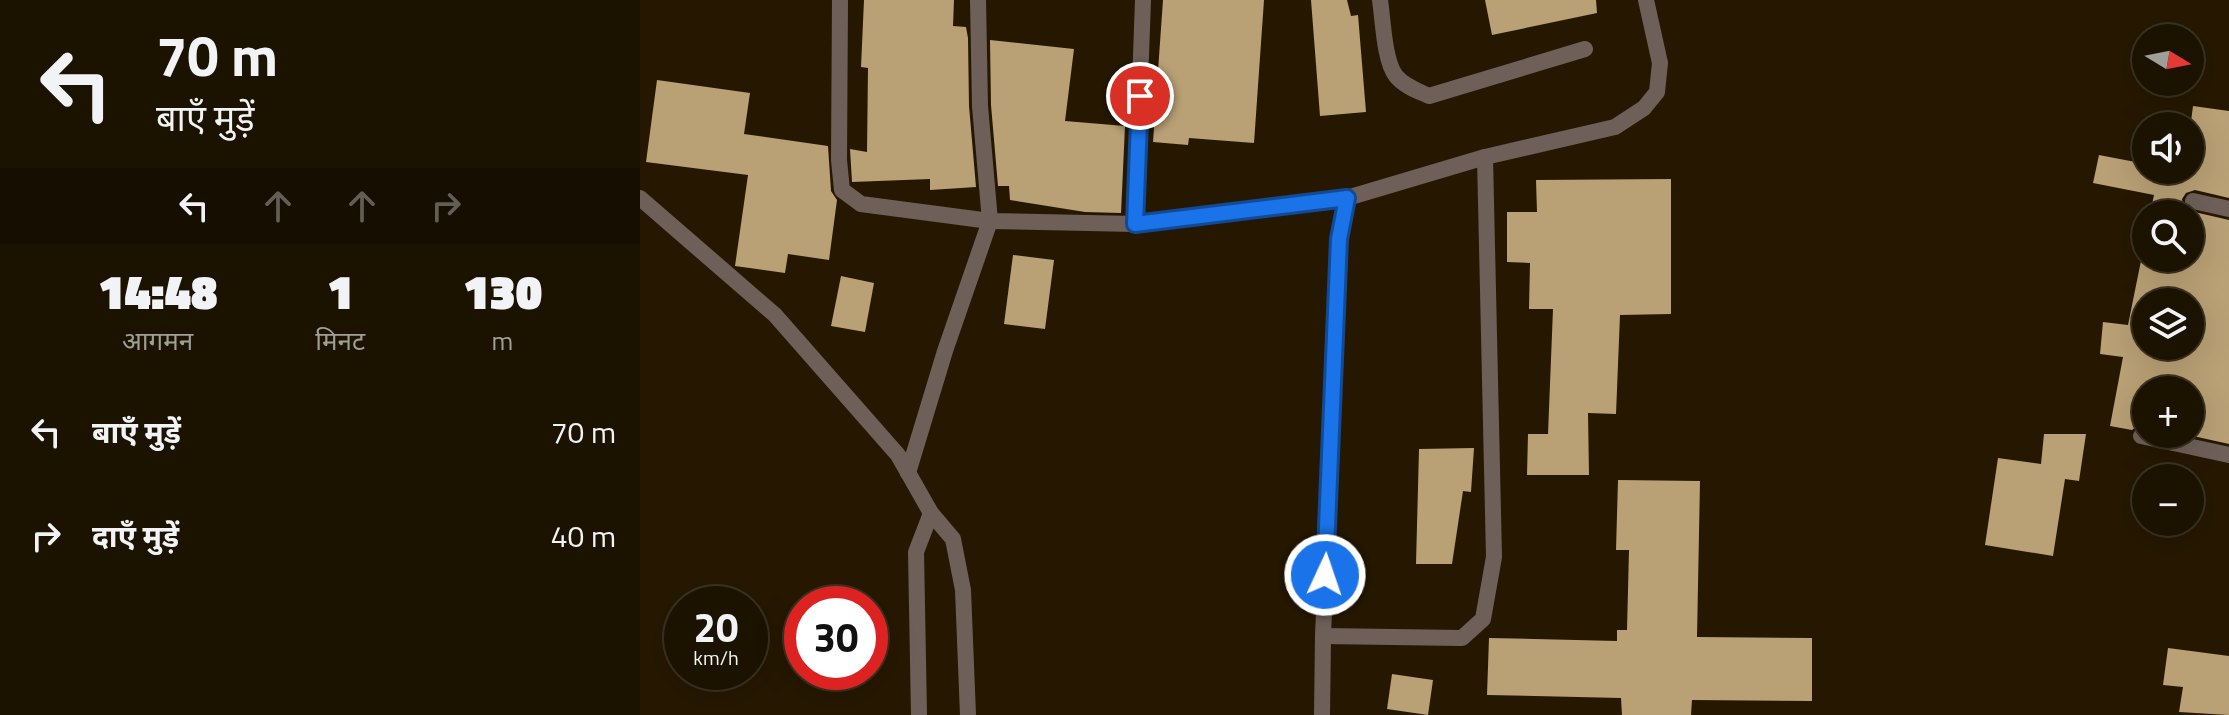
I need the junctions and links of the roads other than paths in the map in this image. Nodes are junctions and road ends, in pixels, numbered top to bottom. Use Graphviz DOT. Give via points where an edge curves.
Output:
graph roads {
  1 [pos="840,0"];
  2 [pos="978,0"];
  3 [pos="1143,0"];
  4 [pos="1380,0"];
  5 [pos="1646,0"];
  6 [pos="1585,49"];
  7 [pos="1485,157"];
  8 [pos="640,198"];
  9 [pos="1347,198"];
  10 [pos="2204,203"];
  11 [pos="2229,209"];
  12 [pos="990,221"];
  13 [pos="1135,224"];
  14 [pos="2197,448"];
  15 [pos="2229,455"];
  16 [pos="908,473"];
  17 [pos="931,513"];
  18 [pos="1323,636"];
  19 [pos="919,715"];
  20 [pos="968,715"];
  21 [pos="1322,715"];
  1 -- 12 [label="street" via="842,190 861,204"];
  2 -- 12 [label="street"];
  3 -- 13 [label="street"];
  4 -- 6 [label="street" via="1395,75 1429,96"];
  5 -- 7 [label="street" via="1660,63 1657,92 1644,108 1615,127"];
  7 -- 9 [label="street"];
  7 -- 18 [label="street" via="1494,557 1483,619 1462,638"];
  8 -- 16 [label="street" via="775,315 888,443"];
  9 -- 13 [label="street"];
  9 -- 18 [label="street" via="1339,239"];
  10 -- 11 [label="street"];
  12 -- 13 [label="street"];
  12 -- 16 [label="street"];
  14 -- 15 [label="street"];
  16 -- 17 [label="street"];
  17 -- 19 [label="street" via="916,552"];
  17 -- 20 [label="street" via="953,539 963,590"];
  18 -- 21 [label="street"];
}
